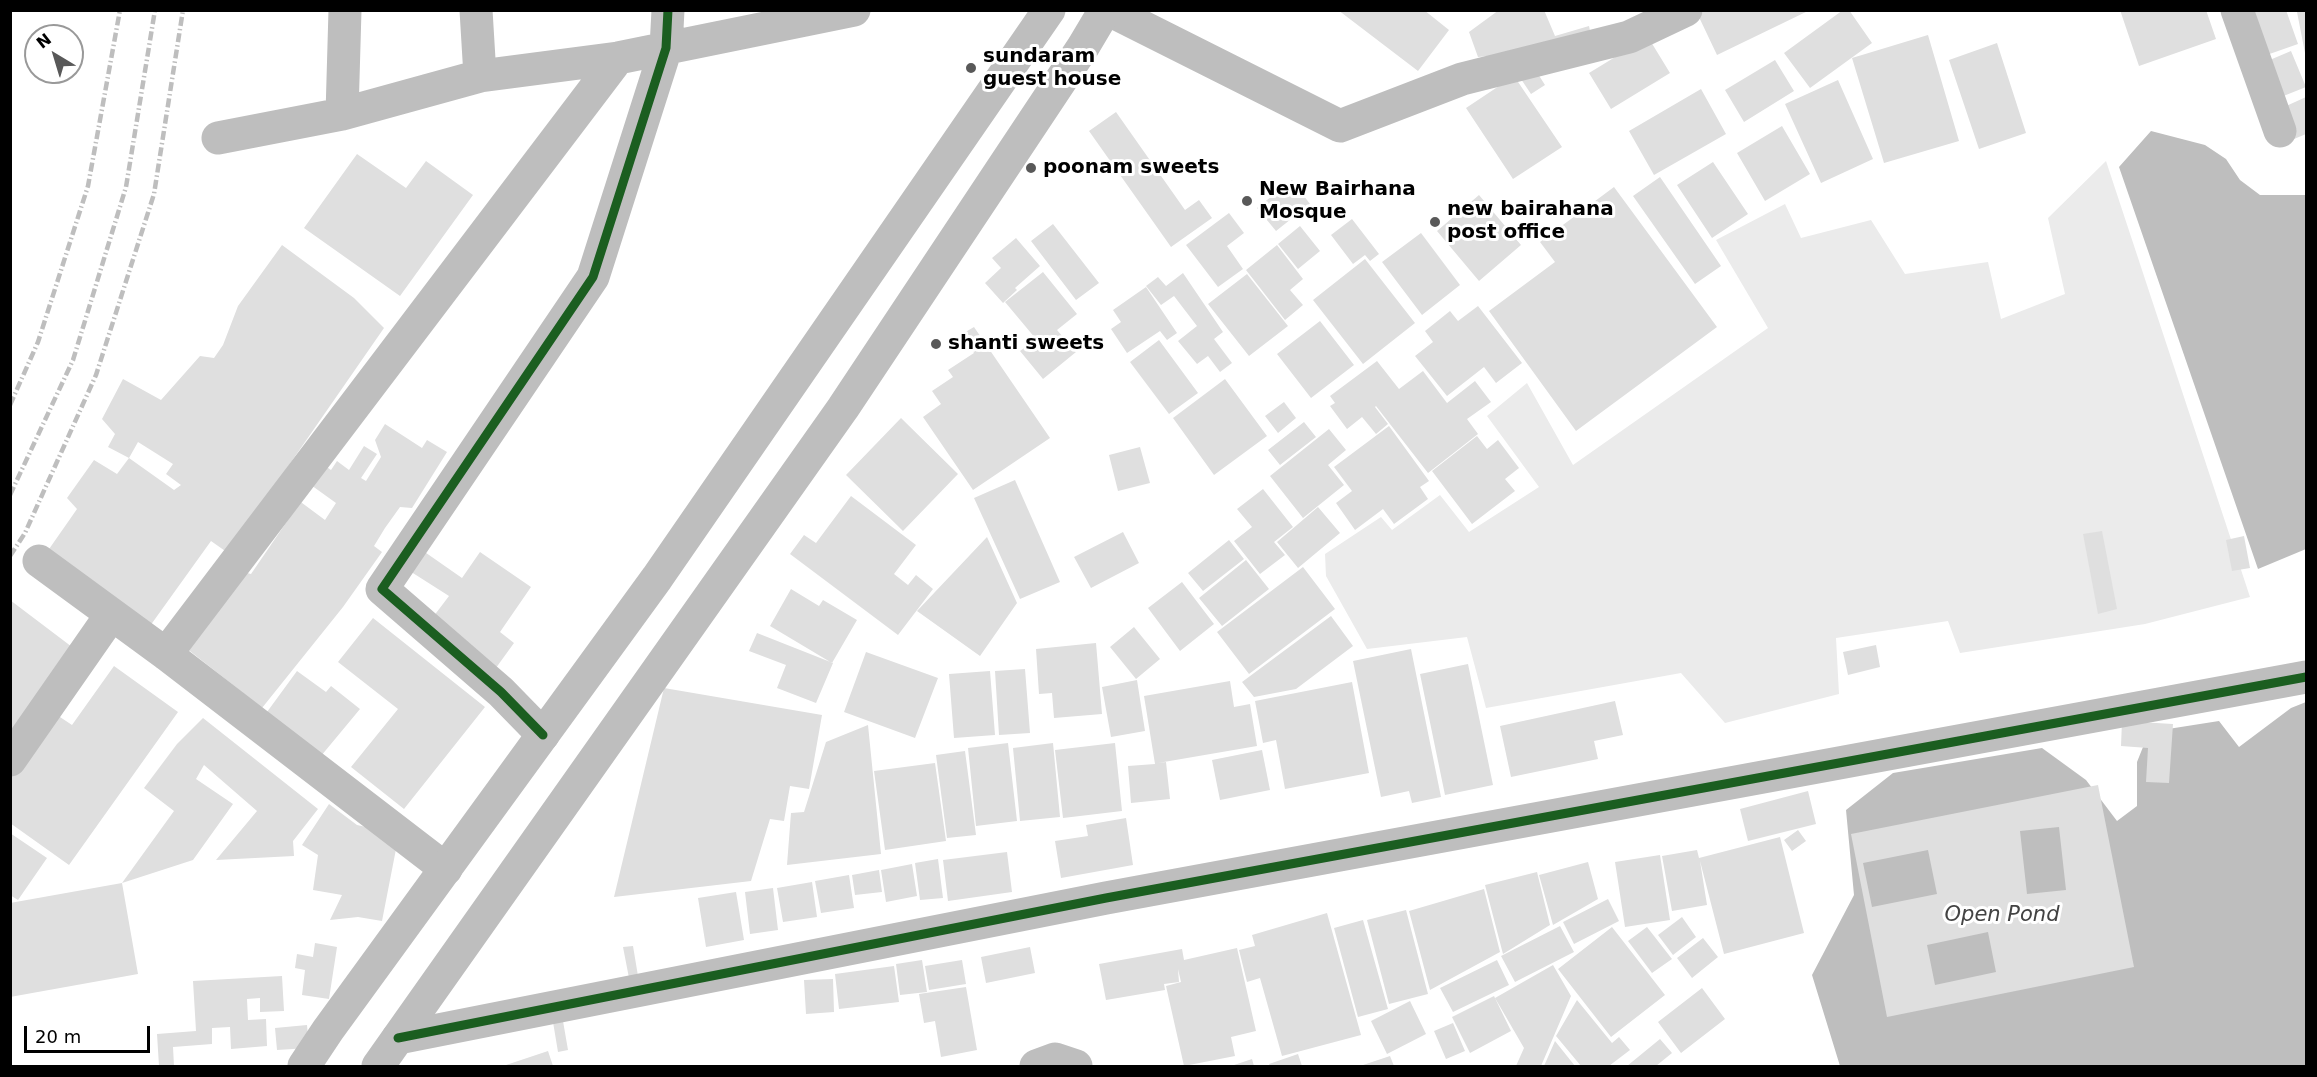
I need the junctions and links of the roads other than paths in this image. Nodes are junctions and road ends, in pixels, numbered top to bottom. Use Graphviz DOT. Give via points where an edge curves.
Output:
graph roads {
  1 [pos="345,10"];
  2 [pos="476,10"];
  3 [pos="668,10"];
  4 [pos="854,10"];
  5 [pos="1107,10"];
  6 [pos="1686,10"];
  7 [pos="2237,10"];
  8 [pos="1037,15"];
  9 [pos="666,48"];
  10 [pos="618,58"];
  11 [pos="480,76"];
  12 [pos="342,114"];
  13 [pos="2280,131"];
  14 [pos="219,138"];
  15 [pos="39,561"];
  16 [pos="111,615"];
  17 [pos="166,654"];
  18 [pos="2307,676"];
  19 [pos="543,735"];
  20 [pos="10,760"];
  21 [pos="446,869"];
  22 [pos="398,1038"];
  23 [pos="304,1066"];
  24 [pos="378,1066"];
  25 [pos="1036,1066"];
  26 [pos="1076,1066"];
  1 -- 12 [label="street"];
  2 -- 11 [label="street"];
  3 -- 9 [label="street"];
  4 -- 9 [label="street"];
  5 -- 6 [label="street" via="1340,126 1462,79 1629,37"];
  5 -- 22 [label="street" via="843,408"];
  7 -- 13 [label="street"];
  8 -- 19 [label="street" via="657,578"];
  9 -- 10 [label="street"];
  9 -- 19 [label="street" via="593,277 382,590 501,692"];
  10 -- 11 [label="street"];
  10 -- 17 [label="street"];
  11 -- 12 [label="street"];
  12 -- 14 [label="street"];
  15 -- 16 [label="street"];
  16 -- 17 [label="street"];
  16 -- 20 [label="street"];
  17 -- 21 [label="street"];
  18 -- 22 [label="street" via="1118,896"];
  19 -- 21 [label="street"];
  21 -- 23 [label="street"];
  22 -- 24 [label="street"];
  25 -- 26 [label="street" via="1055,1059"];
}
